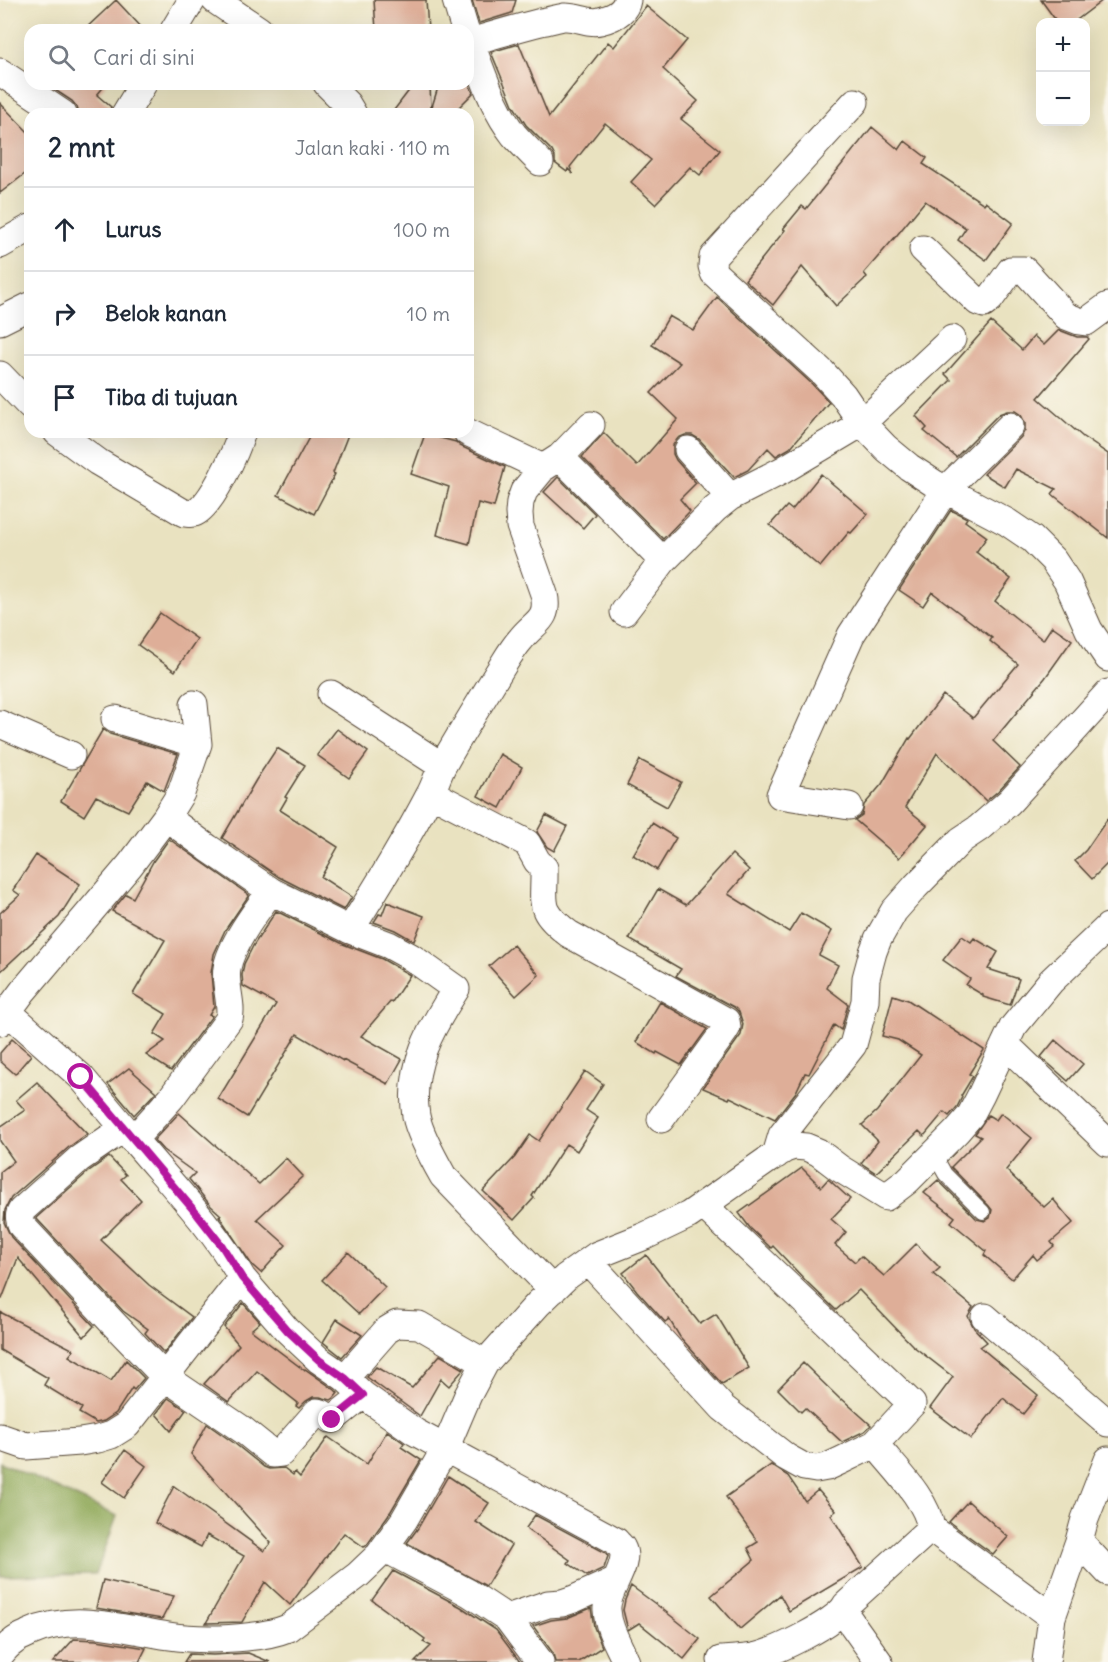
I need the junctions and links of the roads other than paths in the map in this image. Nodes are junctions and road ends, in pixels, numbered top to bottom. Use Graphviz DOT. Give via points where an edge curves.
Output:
graph roads {
  1 [pos="192,0"];
  2 [pos="215,0"];
  3 [pos="456,0"];
  4 [pos="627,0"];
  5 [pos="178,24"];
  6 [pos="250,24"];
  7 [pos="464,24"];
  8 [pos="474,35"];
  9 [pos="474,52"];
  10 [pos="0,72"];
  11 [pos="24,88"];
  12 [pos="27,90"];
  13 [pos="139,90"];
  14 [pos="333,90"];
  15 [pos="855,102"];
  16 [pos="54,108"];
  17 [pos="128,108"];
  18 [pos="349,108"];
  19 [pos="540,162"];
  20 [pos="24,231"];
  21 [pos="0,245"];
  22 [pos="923,249"];
  23 [pos="1108,306"];
  24 [pos="24,309"];
  25 [pos="0,321"];
  26 [pos="952,339"];
  27 [pos="0,375"];
  28 [pos="24,400"];
  29 [pos="862,423"];
  30 [pos="591,425"];
  31 [pos="1010,426"];
  32 [pos="474,434"];
  33 [pos="65,438"];
  34 [pos="241,438"];
  35 [pos="688,450"];
  36 [pos="552,462"];
  37 [pos="946,489"];
  38 [pos="730,497"];
  39 [pos="663,561"];
  40 [pos="624,612"];
  41 [pos="1108,658"];
  42 [pos="1108,693"];
  43 [pos="332,694"];
  44 [pos="194,704"];
  45 [pos="115,719"];
  46 [pos="0,724"];
  47 [pos="198,744"];
  48 [pos="71,755"];
  49 [pos="442,765"];
  50 [pos="431,793"];
  51 [pos="849,806"];
  52 [pos="166,817"];
  53 [pos="271,891"];
  54 [pos="1108,927"];
  55 [pos="350,930"];
  56 [pos="3,1016"];
  57 [pos="1005,1044"];
  58 [pos="661,1119"];
  59 [pos="129,1134"];
  60 [pos="1108,1143"];
  61 [pos="934,1154"];
  62 [pos="776,1155"];
  63 [pos="703,1205"];
  64 [pos="983,1212"];
  65 [pos="588,1262"];
  66 [pos="242,1278"];
  67 [pos="553,1290"];
  68 [pos="985,1317"];
  69 [pos="485,1363"];
  70 [pos="165,1377"];
  71 [pos="354,1387"];
  72 [pos="1108,1423"];
  73 [pos="0,1437"];
  74 [pos="875,1444"];
  75 [pos="445,1449"];
  76 [pos="1108,1460"];
  77 [pos="931,1528"];
  78 [pos="1079,1541"];
  79 [pos="384,1548"];
  80 [pos="1108,1572"];
  81 [pos="616,1580"];
  82 [pos="844,1610"];
  83 [pos="1052,1617"];
  84 [pos="507,1618"];
  85 [pos="7,1647"];
  86 [pos="721,1660"];
  87 [pos="540,1662"];
  88 [pos="626,1662"];
  89 [pos="879,1662"];
  90 [pos="1046,1662"];
  1 -- 5 [label="street"];
  2 -- 6 [label="street"];
  3 -- 7 [label="street"];
  4 -- 8 [label="street" via="621,13 601,21 564,17"];
  9 -- 19 [label="street" via="502,117"];
  10 -- 11 [label="street"];
  12 -- 16 [label="street"];
  13 -- 17 [label="street"];
  14 -- 18 [label="street"];
  15 -- 29 [label="street" via="713,257 712,266 714,273 823,373"];
  20 -- 21 [label="street"];
  22 -- 23 [label="street" via="984,304 1011,270 1024,270 1073,320 1086,322"];
  24 -- 25 [label="street"];
  26 -- 29 [label="street"];
  27 -- 28 [label="street"];
  29 -- 37 [label="street" via="909,467"];
  29 -- 38 [label="street"];
  30 -- 36 [label="street"];
  31 -- 37 [label="street"];
  32 -- 36 [label="street"];
  33 -- 34 [label="street" via="98,462 189,514 205,505"];
  35 -- 38 [label="street"];
  36 -- 39 [label="street"];
  36 -- 49 [label="street" via="525,491 519,513 544,594 544,615 516,645"];
  37 -- 41 [label="street" via="1007,522 1053,560"];
  37 -- 51 [label="street" via="851,635 780,795"];
  38 -- 39 [label="street"];
  39 -- 40 [label="street"];
  42 -- 62 [label="street" via="1010,802 961,840 894,911 873,952 853,1045 782,1135"];
  43 -- 49 [label="street"];
  44 -- 47 [label="street"];
  45 -- 47 [label="street"];
  46 -- 48 [label="street"];
  47 -- 52 [label="street" via="181,793"];
  49 -- 50 [label="street"];
  50 -- 55 [label="street"];
  50 -- 58 [label="street" via="527,843 544,868 547,912 561,928 726,1021 724,1032"];
  52 -- 53 [label="street"];
  52 -- 56 [label="street"];
  53 -- 55 [label="street"];
  53 -- 59 [label="street" via="251,918 227,967 230,1015 226,1024 171,1098"];
  54 -- 57 [label="street" via="1051,981"];
  55 -- 67 [label="street" via="411,957 456,989 420,1055 414,1085 416,1117 443,1176"];
  56 -- 59 [label="street" via="27,1027 81,1077"];
  57 -- 60 [label="street"];
  57 -- 61 [label="street" via="970,1116"];
  59 -- 66 [label="street" via="222,1246"];
  59 -- 70 [label="street" via="79,1159 20,1212 20,1221"];
  61 -- 62 [label="street" via="886,1197 806,1147 794,1146"];
  61 -- 64 [label="lane" via="943,1171"];
  62 -- 63 [label="street"];
  63 -- 65 [label="street"];
  63 -- 74 [label="street" via="912,1404"];
  65 -- 67 [label="street"];
  65 -- 74 [label="street" via="723,1408 786,1457 816,1469"];
  66 -- 70 [label="street"];
  66 -- 71 [label="street" via="287,1330"];
  67 -- 69 [label="street"];
  68 -- 72 [label="street"];
  69 -- 71 [label="street" via="418,1325 397,1324 387,1330"];
  69 -- 75 [label="street"];
  70 -- 71 [label="street" via="273,1454 281,1453 317,1412 332,1420"];
  70 -- 73 [label="street" via="127,1425 98,1440 26,1446"];
  71 -- 75 [label="street"];
  74 -- 77 [label="street" via="925,1509"];
  75 -- 79 [label="street"];
  75 -- 81 [label="street" via="616,1541 624,1558"];
  76 -- 78 [label="street"];
  77 -- 82 [label="street"];
  77 -- 83 [label="street"];
  78 -- 80 [label="street"];
  78 -- 83 [label="street"];
  79 -- 84 [label="street"];
  79 -- 85 [label="street" via="350,1581 288,1628 275,1633 194,1639 68,1622 42,1627"];
  81 -- 84 [label="street" via="574,1599"];
  81 -- 88 [label="street" via="606,1606 608,1623"];
  82 -- 86 [label="street" via="783,1645 755,1656"];
  82 -- 89 [label="street"];
  83 -- 90 [label="street"];
  84 -- 87 [label="street"];
}
